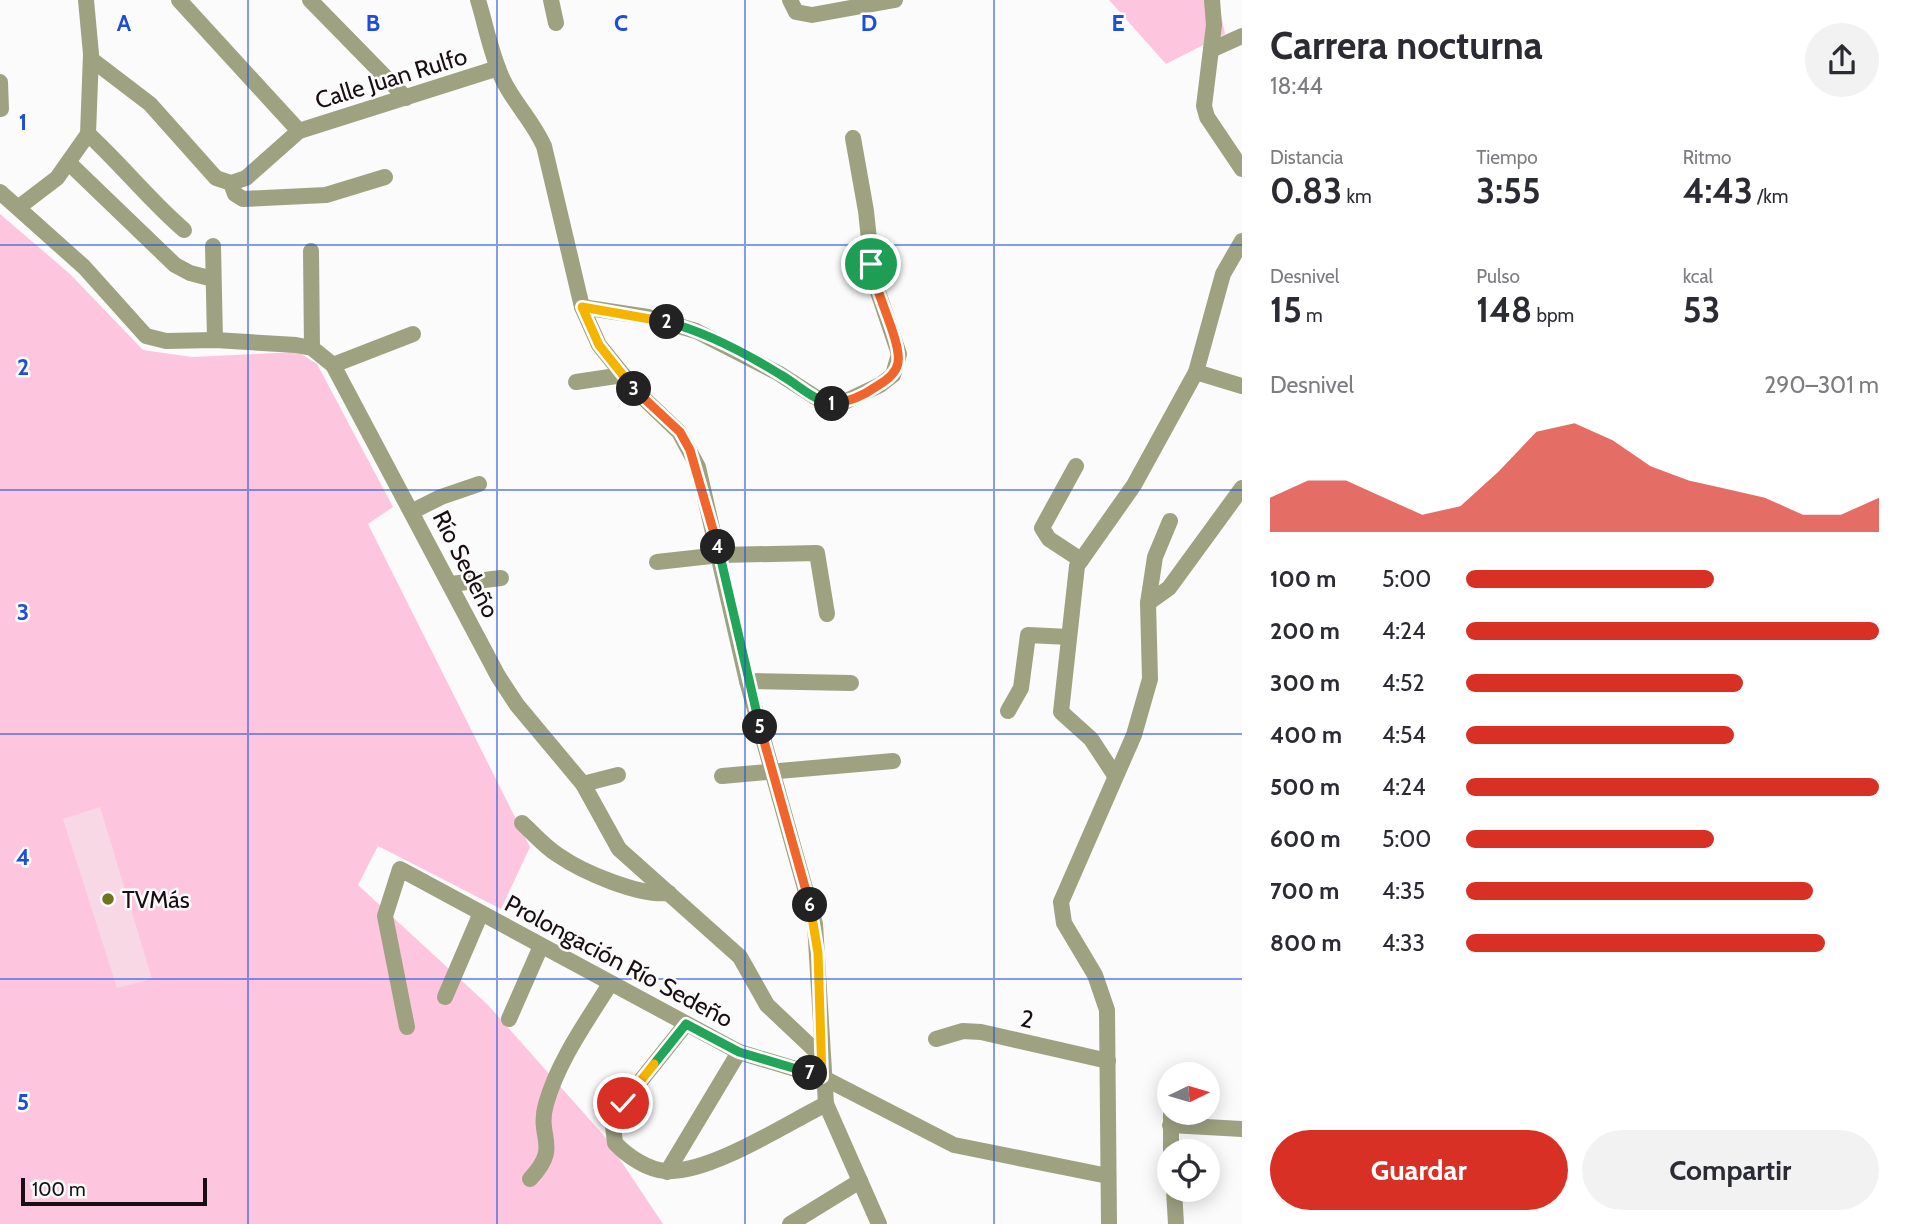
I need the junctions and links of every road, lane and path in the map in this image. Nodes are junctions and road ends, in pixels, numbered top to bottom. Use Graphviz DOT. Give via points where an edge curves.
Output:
graph roads {
  1 [pos="86,0"];
  2 [pos="179,0"];
  3 [pos="310,0"];
  4 [pos="478,0"];
  5 [pos="551,0"];
  6 [pos="895,0"];
  7 [pos="1212,0"];
  8 [pos="793,6"];
  9 [pos="556,23"];
  10 [pos="1242,36"];
  11 [pos="1211,50"];
  12 [pos="91,59"];
  13 [pos="498,68"];
  14 [pos="0,82"];
  15 [pos="406,98"];
  16 [pos="1,109"];
  17 [pos="299,131"];
  18 [pos="88,134"];
  19 [pos="853,138"];
  20 [pos="70,164"];
  21 [pos="1242,169"];
  22 [pos="384,177"];
  23 [pos="231,183"];
  24 [pos="0,192"];
  25 [pos="19,207"];
  26 [pos="184,230"];
  27 [pos="1242,241"];
  28 [pos="213,246"];
  29 [pos="311,251"];
  30 [pos="213,279"];
  31 [pos="582,307"];
  32 [pos="413,334"];
  33 [pos="215,340"];
  34 [pos="312,348"];
  35 [pos="333,365"];
  36 [pos="1196,372"];
  37 [pos="623,375"];
  38 [pos="576,382"];
  39 [pos="1242,386"];
  40 [pos="1076,466"];
  41 [pos="479,484"];
  42 [pos="1242,488"];
  43 [pos="413,511"];
  44 [pos="1170,521"];
  45 [pos="720,555"];
  46 [pos="1081,560"];
  47 [pos="657,562"];
  48 [pos="501,578"];
  49 [pos="451,584"];
  50 [pos="1148,603"];
  51 [pos="827,614"];
  52 [pos="1069,637"];
  53 [pos="747,681"];
  54 [pos="850,682"];
  55 [pos="1008,711"];
  56 [pos="894,761"];
  57 [pos="773,771"];
  58 [pos="1114,774"];
  59 [pos="618,775"];
  60 [pos="722,776"];
  61 [pos="583,784"];
  62 [pos="522,823"];
  63 [pos="670,893"];
  64 [pos="481,913"];
  65 [pos="541,946"];
  66 [pos="610,984"];
  67 [pos="445,997"];
  68 [pos="509,1020"];
  69 [pos="686,1024"];
  70 [pos="407,1027"];
  71 [pos="936,1039"];
  72 [pos="739,1052"];
  73 [pos="821,1056"];
  74 [pos="1108,1061"];
  75 [pos="822,1077"];
  76 [pos="825,1104"];
  77 [pos="1213,1125"];
  78 [pos="1242,1129"];
  79 [pos="667,1172"];
  80 [pos="1108,1176"];
  81 [pos="530,1180"];
  82 [pos="860,1181"];
  83 [pos="1175,1202"];
  84 [pos="790,1224"];
  85 [pos="879,1224"];
  86 [pos="1110,1224"];
  87 [pos="1176,1224"];
  1 -- 12 [label="street"];
  2 -- 17 [label="street, Calle Juan Rulfo"];
  3 -- 15 [label="street"];
  4 -- 13 [label="street"];
  5 -- 9 [label="street"];
  6 -- 8 [label="street" via="812,15"];
  7 -- 11 [label="street"];
  10 -- 11 [label="street"];
  11 -- 21 [label="street" via="1204,106"];
  12 -- 18 [label="street"];
  12 -- 23 [label="street" via="150,104 216,178"];
  13 -- 15 [label="street, Calle Juan Rulfo"];
  13 -- 31 [label="street" via="544,146"];
  14 -- 16 [label="street"];
  15 -- 17 [label="street, Calle Juan Rulfo"];
  17 -- 23 [label="street, Calle Juan Rulfo" via="246,178"];
  18 -- 20 [label="street"];
  18 -- 26 [label="street" via="117,160 153,204"];
  19 -- 31 [label="street" via="873,277 899,354 893,375 880,385 842,402 823,402 696,331 648,317"];
  20 -- 25 [label="street" via="47,189"];
  20 -- 30 [label="street" via="174,265"];
  22 -- 23 [label="street" via="326,195 243,200"];
  24 -- 25 [label="street"];
  25 -- 33 [label="street" via="99,282 146,335 166,341"];
  27 -- 36 [label="street" via="1223,274"];
  28 -- 30 [label="street"];
  29 -- 34 [label="street"];
  30 -- 33 [label="street"];
  31 -- 37 [label="street" via="599,345"];
  32 -- 35 [label="street"];
  33 -- 34 [label="street"];
  34 -- 35 [label="street, Río Sedeño"];
  35 -- 43 [label="street, Río Sedeño"];
  36 -- 39 [label="street"];
  36 -- 46 [label="street" via="1134,485"];
  37 -- 38 [label="street"];
  37 -- 45 [label="street" via="680,432 690,450"];
  40 -- 46 [label="street" via="1042,528 1049,539"];
  41 -- 43 [label="street"];
  42 -- 50 [label="street" via="1169,587"];
  43 -- 49 [label="street, Río Sedeño"];
  44 -- 50 [label="street" via="1155,557"];
  45 -- 47 [label="street"];
  45 -- 51 [label="street" via="817,553"];
  45 -- 53 [label="street"];
  46 -- 52 [label="street" via="1075,573"];
  48 -- 49 [label="street"];
  49 -- 61 [label="street, Río Sedeño" via="508,692"];
  50 -- 58 [label="street" via="1150,679 1134,735"];
  52 -- 55 [label="street" via="1028,635 1021,688"];
  52 -- 58 [label="street" via="1061,712 1091,739"];
  53 -- 54 [label="street"];
  53 -- 57 [label="street"];
  56 -- 57 [label="street"];
  57 -- 60 [label="street"];
  57 -- 73 [label="street" via="815,924"];
  58 -- 74 [label="street" via="1061,902 1064,923 1102,990 1109,1028"];
  59 -- 61 [label="street"];
  61 -- 63 [label="street, Río Sedeño" via="619,849"];
  62 -- 63 [label="street" via="570,863 647,893"];
  63 -- 73 [label="street, Río Sedeño" via="740,957 767,1005"];
  64 -- 65 [label="street, Prolongación Río Sedeño"];
  64 -- 67 [label="street"];
  64 -- 70 [label="street, Prolongación Río Sedeño" via="400,869 385,916"];
  65 -- 66 [label="street, Prolongación Río Sedeño"];
  65 -- 68 [label="street"];
  66 -- 69 [label="street, Prolongación Río Sedeño"];
  66 -- 81 [label="street" via="573,1044 546,1102 547,1158"];
  69 -- 72 [label="street, Prolongación Río Sedeño"];
  69 -- 79 [label="street" via="623,1103 612,1126 621,1149 648,1167"];
  71 -- 74 [label="street, 2" via="963,1031 981,1032"];
  72 -- 75 [label="street, Prolongación Río Sedeño"];
  72 -- 79 [label="street"];
  73 -- 75 [label="street"];
  74 -- 80 [label="street"];
  75 -- 76 [label="street"];
  75 -- 80 [label="street, Prolongación Río Sedeño" via="954,1145"];
  76 -- 79 [label="street" via="718,1159"];
  76 -- 82 [label="street"];
  77 -- 78 [label="street"];
  80 -- 86 [label="street"];
  82 -- 84 [label="street"];
  82 -- 85 [label="street"];
  83 -- 87 [label="street"];
}
